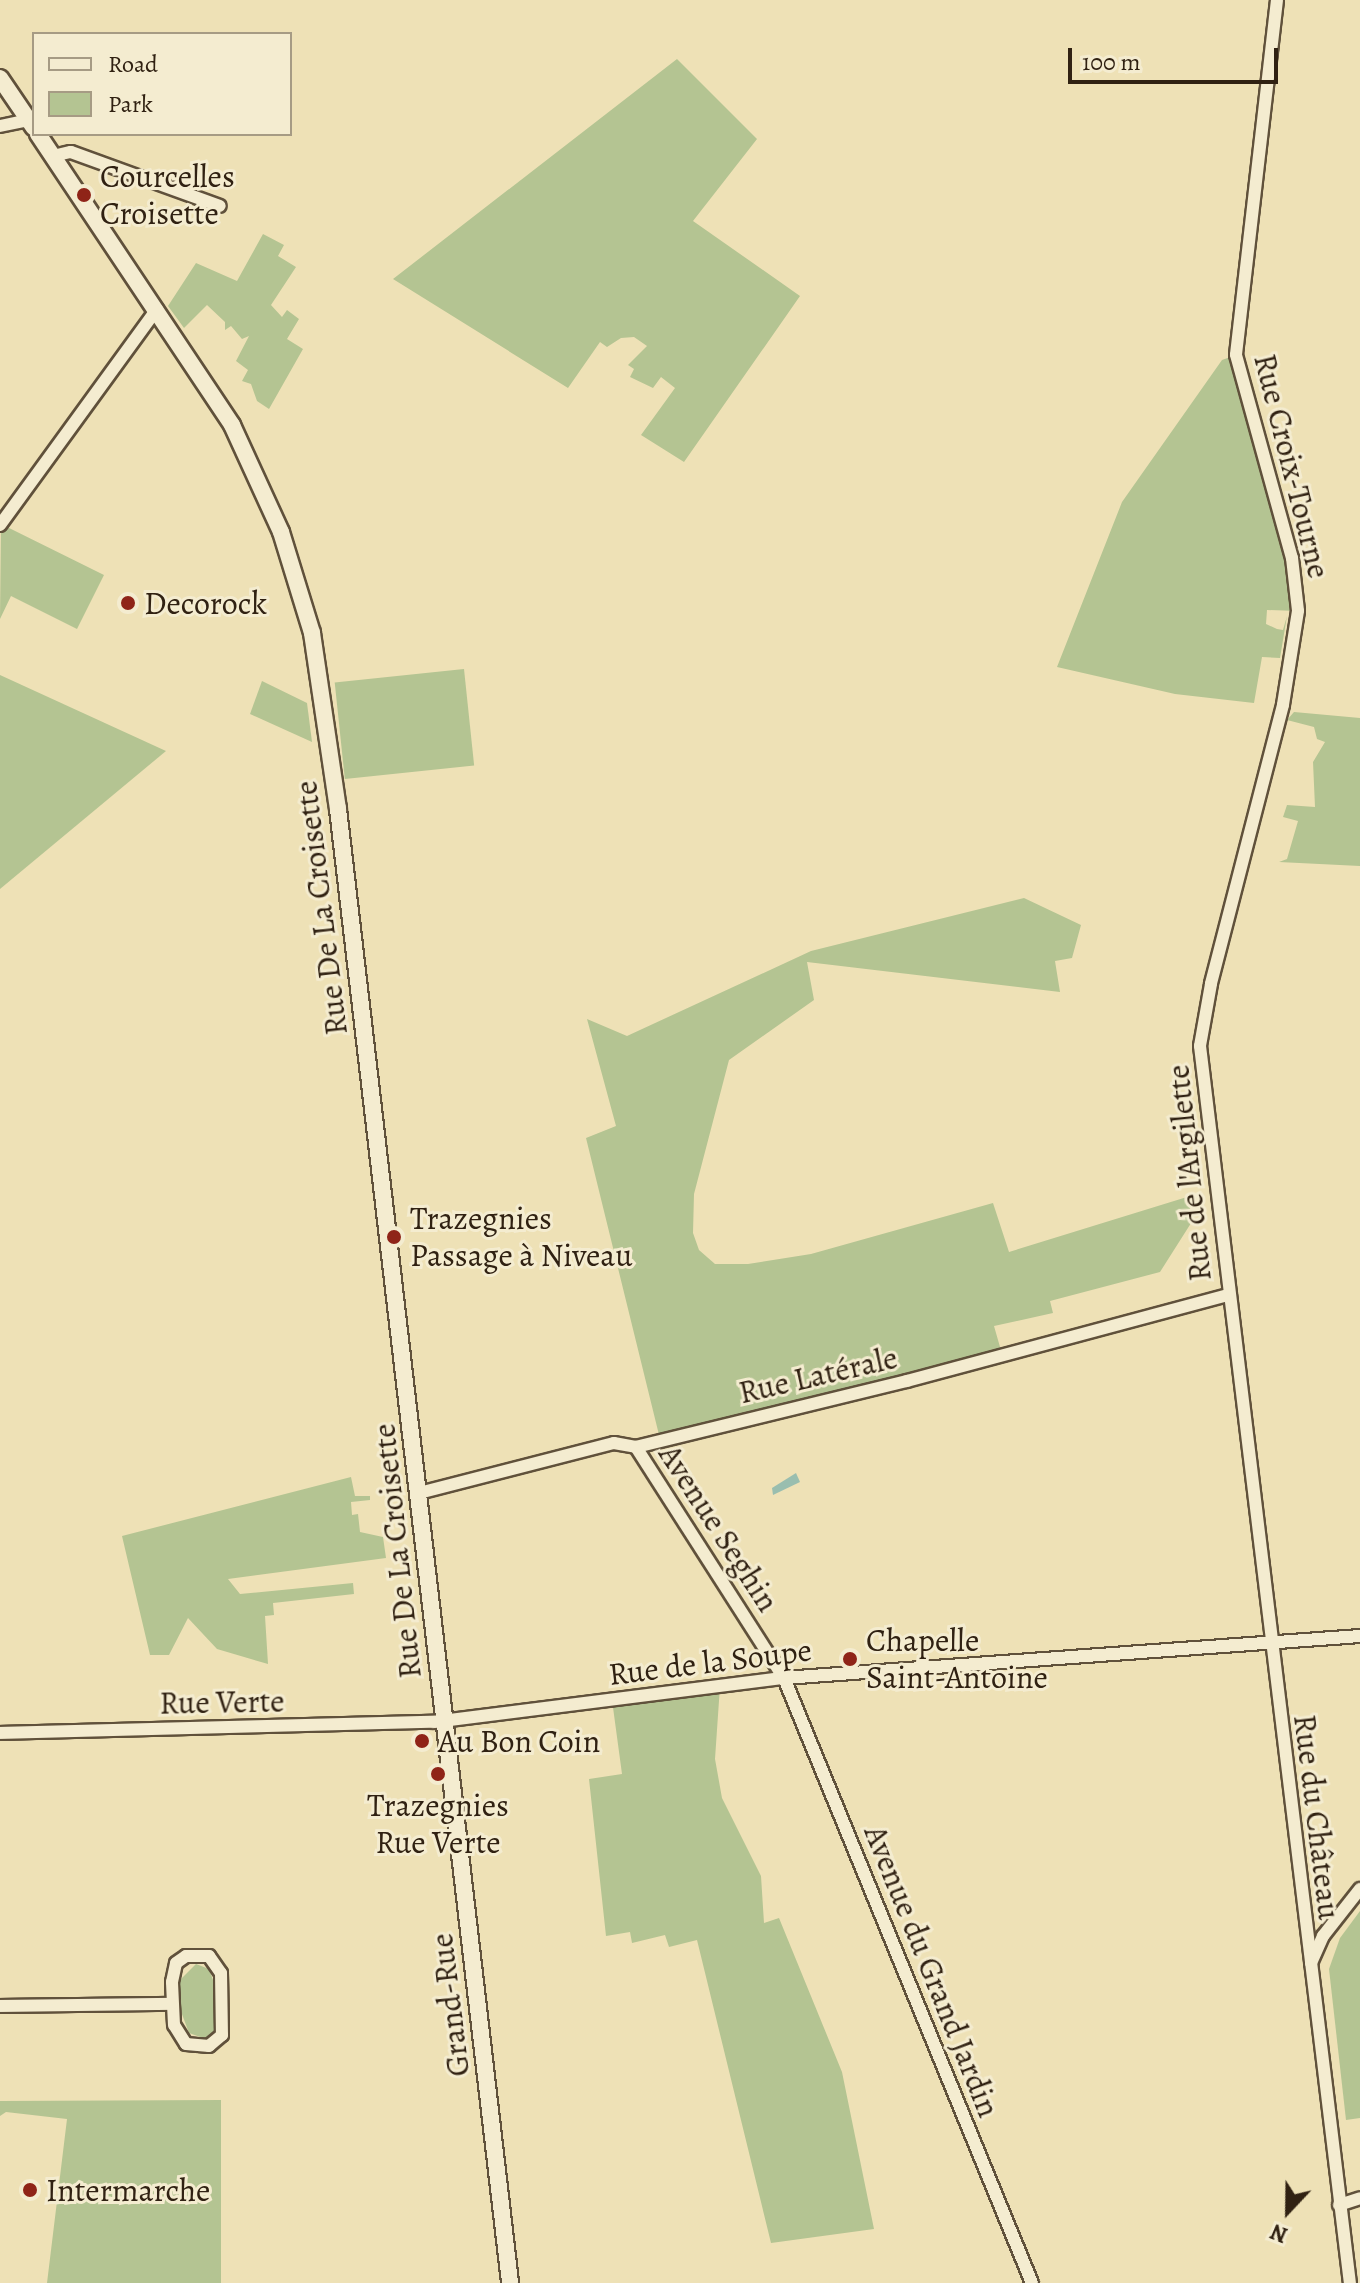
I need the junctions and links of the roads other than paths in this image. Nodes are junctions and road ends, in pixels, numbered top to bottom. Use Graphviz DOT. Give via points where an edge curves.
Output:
graph roads {
  1 [pos="1277,0"];
  2 [pos="0,78"];
  3 [pos="32,124"];
  4 [pos="0,126"];
  5 [pos="32,127"];
  6 [pos="40,136"];
  7 [pos="53,156"];
  8 [pos="220,206"];
  9 [pos="157,309"];
  10 [pos="0,525"];
  11 [pos="1283,705"];
  12 [pos="1228,1295"];
  13 [pos="636,1447"];
  14 [pos="419,1493"];
  15 [pos="1360,1636"];
  16 [pos="1269,1643"];
  17 [pos="784,1678"];
  18 [pos="444,1721"];
  19 [pos="0,1733"];
  20 [pos="1360,1889"];
  21 [pos="1310,1965"];
  22 [pos="171,2004"];
  23 [pos="0,2006"];
  24 [pos="1360,2198"];
  25 [pos="1339,2205"];
  26 [pos="510,2283"];
  27 [pos="1032,2283"];
  28 [pos="1350,2283"];
  1 -- 11 [label="street, Rue Croix-Tourne" via="1236,355 1292,558 1298,611"];
  2 -- 3 [label="main road, Rue De La Croisette"];
  4 -- 5 [label="street"];
  6 -- 7 [label="main road, Rue De La Croisette"];
  7 -- 8 [label="street" via="71,152"];
  7 -- 9 [label="main road, Rue De La Croisette"];
  9 -- 10 [label="street"];
  9 -- 14 [label="main road, Rue De La Croisette" via="212,390 257,474 291,559 315,646"];
  11 -- 12 [label="street, Rue de l'Argilette" via="1201,1035"];
  12 -- 13 [label="street, Rue Latérale"];
  12 -- 16 [label="street, Rue de l'Argilette"];
  13 -- 14 [label="street, Rue Latérale" via="614,1443"];
  13 -- 17 [label="street, Avenue Seghin"];
  14 -- 18 [label="main road, Rue De La Croisette"];
  15 -- 16 [label="street, Rue de la Soupe"];
  16 -- 17 [label="street, Rue de la Soupe"];
  16 -- 21 [label="street, Rue du Château"];
  17 -- 18 [label="street, Rue de la Soupe"];
  17 -- 27 [label="street, Avenue du Grand Jardin"];
  18 -- 19 [label="street, Rue Verte"];
  18 -- 26 [label="main road, Grand-Rue"];
  20 -- 21 [label="street" via="1323,1936"];
  21 -- 25 [label="street, Rue du Château"];
  22 -- 22 [label="street" via="176,1963 186,1956 209,1956 217,1963 222,2035 217,2041 186,2044 174,2025"];
  22 -- 23 [label="street"];
  24 -- 25 [label="street"];
  25 -- 28 [label="street, Rue du Château"];
}
